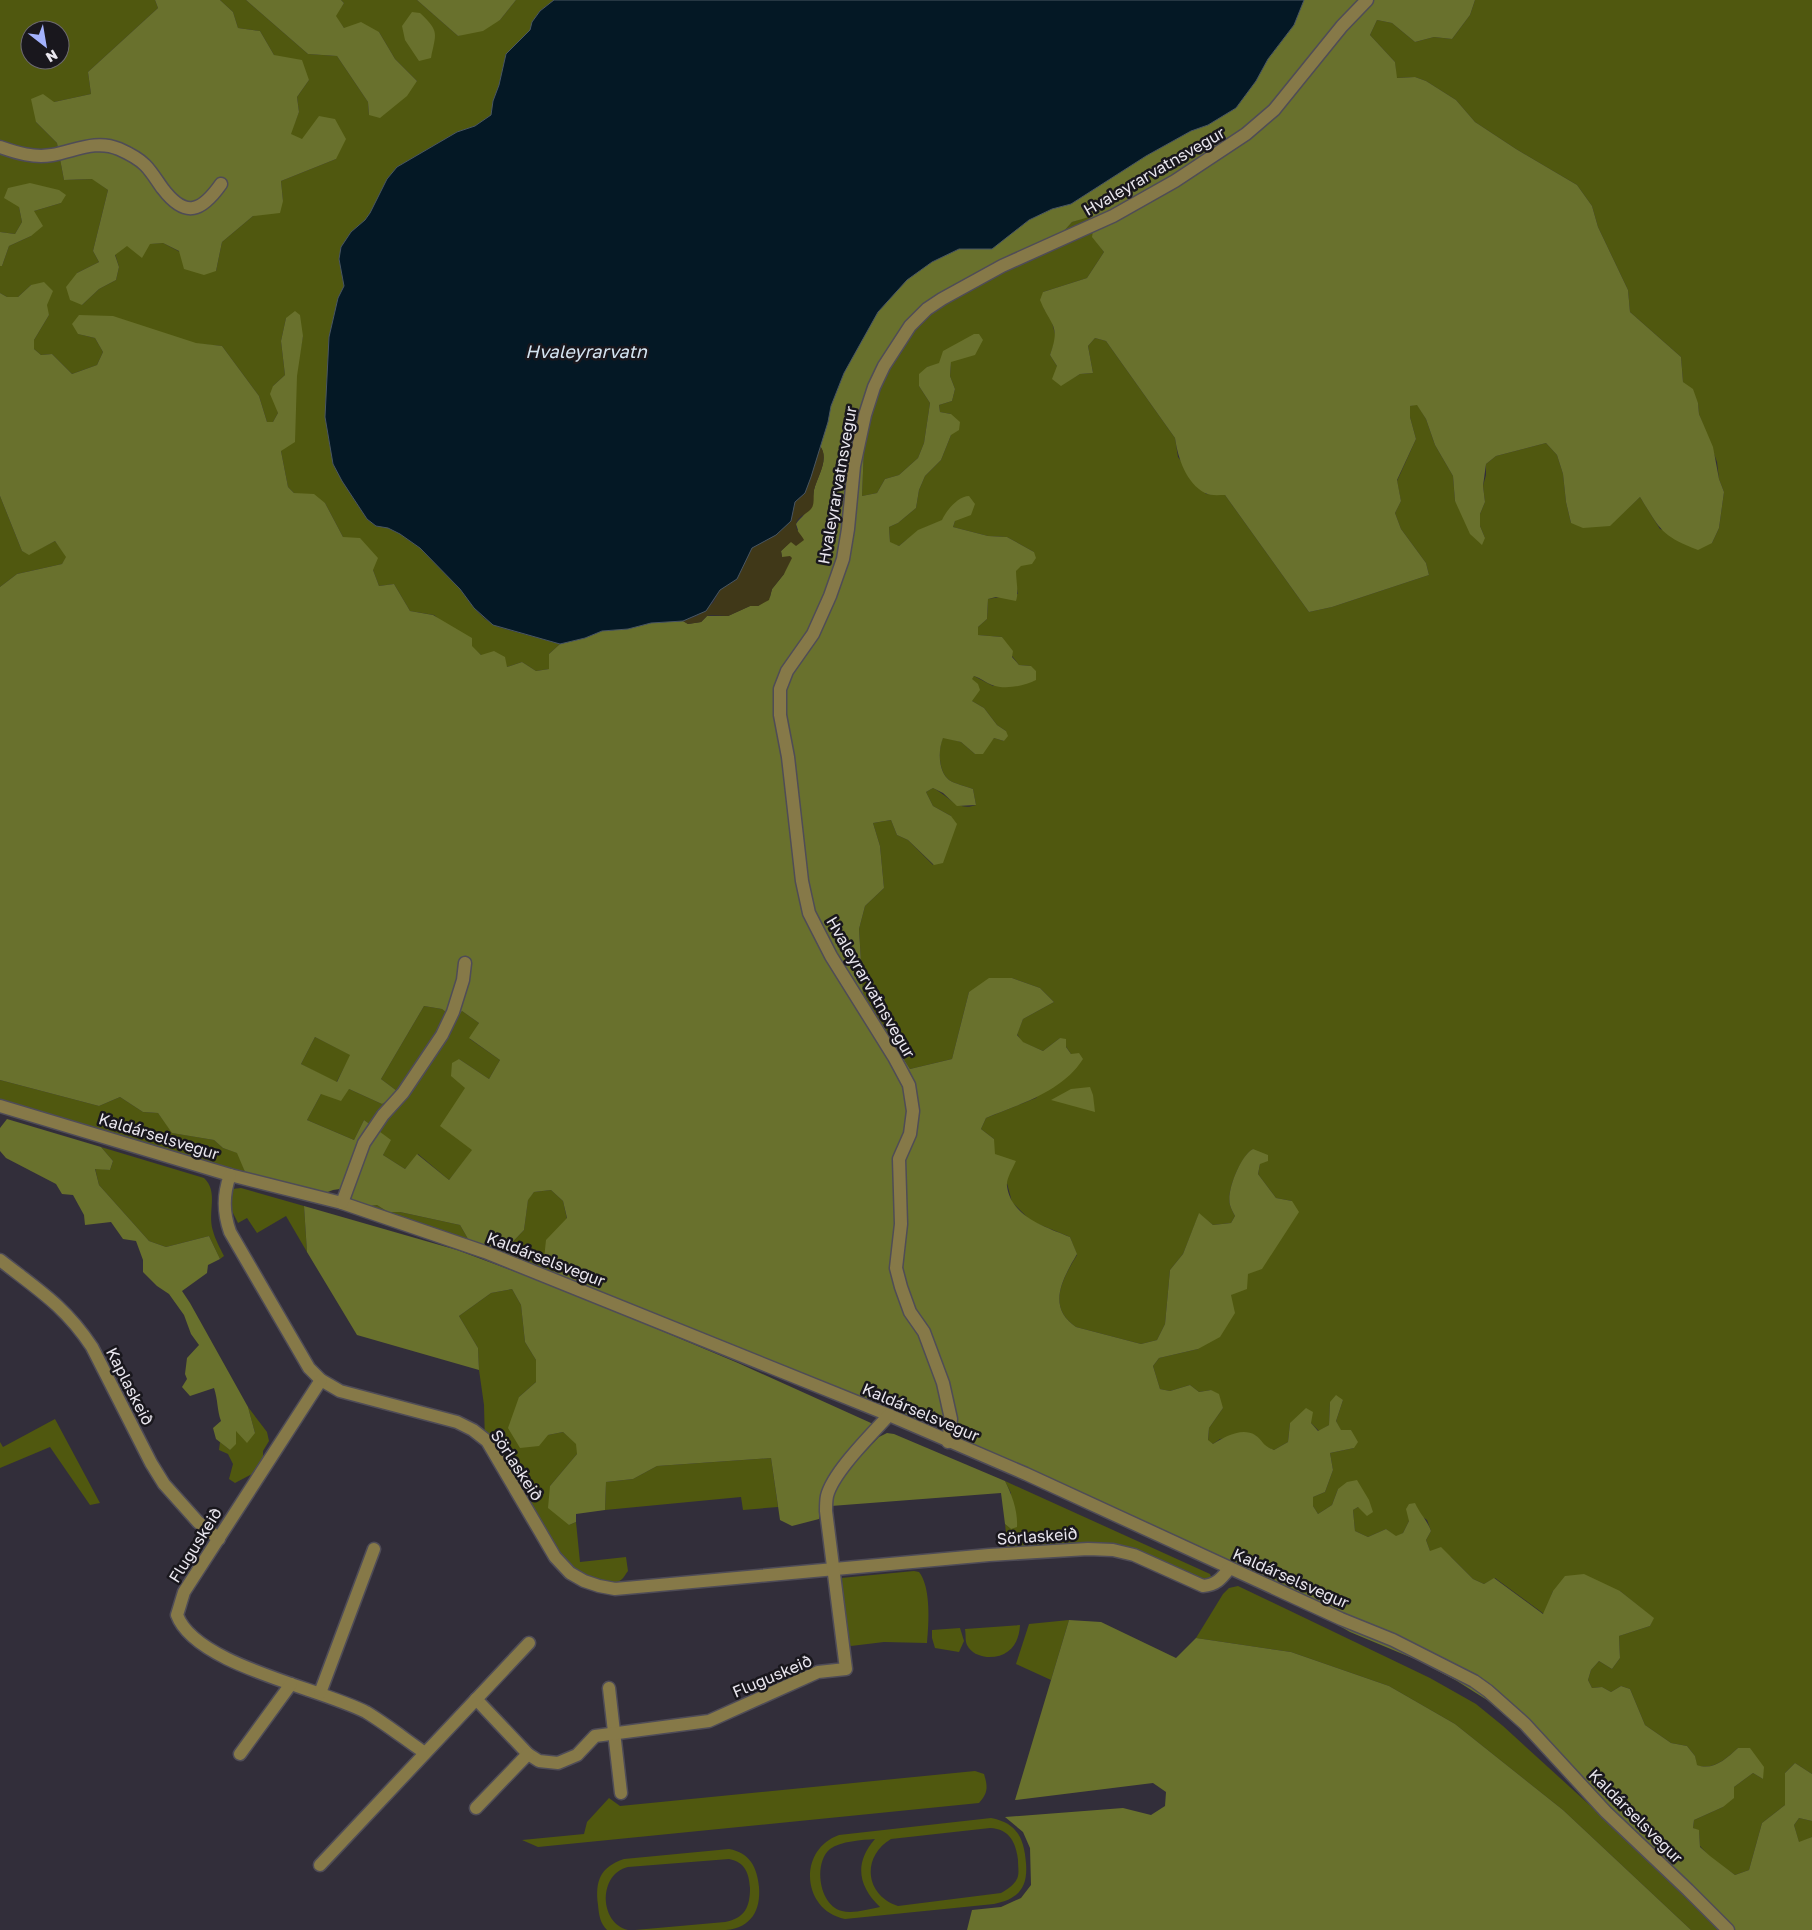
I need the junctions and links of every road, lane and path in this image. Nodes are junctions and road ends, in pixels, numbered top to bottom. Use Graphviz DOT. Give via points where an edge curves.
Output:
graph roads {
  1 [pos="1367,0"];
  2 [pos="0,147"];
  3 [pos="221,184"];
  4 [pos="465,963"];
  5 [pos="0,1106"];
  6 [pos="230,1175"];
  7 [pos="342,1203"];
  8 [pos="0,1260"];
  9 [pos="321,1380"];
  10 [pos="889,1415"];
  11 [pos="948,1442"];
  12 [pos="218,1539"];
  13 [pos="374,1549"];
  14 [pos="1229,1569"];
  15 [pos="833,1570"];
  16 [pos="529,1643"];
  17 [pos="291,1684"];
  18 [pos="609,1688"];
  19 [pos="320,1693"];
  20 [pos="476,1699"];
  21 [pos="614,1734"];
  22 [pos="425,1753"];
  23 [pos="240,1754"];
  24 [pos="528,1754"];
  25 [pos="621,1793"];
  26 [pos="476,1808"];
  27 [pos="320,1865"];
  28 [pos="1728,1930"];
  1 -- 11 [label="street, Hvaleyrarvatnsvegur" via="1274,110 1246,134 1113,216 1018,258 942,299 910,326 884,366 865,415 854,466 843,559 830,596 813,634 787,671 780,689 780,715 809,913 831,956 909,1085 913,1111 910,1134 899,1159 901,1224 896,1268 910,1312 924,1332 943,1383 951,1419"];
  2 -- 3 [label="street" via="30,156 51,155 80,147 110,146 144,164 169,196 189,209 208,202"];
  4 -- 7 [label="street" via="453,1012 442,1035 364,1143"];
  5 -- 6 [label="street, Kaldárselsvegur"];
  6 -- 7 [label="street, Kaldárselsvegur"];
  6 -- 9 [label="street, Sörlaskeið" via="224,1203 230,1232 304,1361"];
  7 -- 10 [label="street, Kaldárselsvegur" via="512,1263"];
  8 -- 12 [label="street, Kaplaskeið" via="50,1297 80,1330 164,1484"];
  9 -- 12 [label="street, Fluguskeið"];
  9 -- 15 [label="street, Sörlaskeið" via="340,1391 457,1422 480,1435 487,1441 555,1557 570,1573 584,1581 615,1589"];
  10 -- 11 [label="street, Kaldárselsvegur"];
  10 -- 15 [label="street" via="839,1474 827,1495"];
  11 -- 14 [label="street, Kaldárselsvegur" via="1035,1478"];
  12 -- 17 [label="street, Fluguskeið" via="184,1592 177,1615 182,1628 217,1653"];
  13 -- 19 [label="street"];
  14 -- 15 [label="street, Sörlaskeið" via="1213,1585 1203,1586 1134,1555 1088,1549"];
  14 -- 28 [label="street, Kaldárselsvegur" via="1394,1640 1488,1691 1525,1724 1606,1812"];
  15 -- 21 [label="street, Fluguskeið" via="846,1669 818,1672 709,1720"];
  16 -- 20 [label="street"];
  17 -- 19 [label="street, Fluguskeið"];
  17 -- 23 [label="street"];
  18 -- 21 [label="street"];
  19 -- 22 [label="street, Fluguskeið" via="366,1713"];
  20 -- 22 [label="street"];
  20 -- 24 [label="street, Fluguskeið"];
  21 -- 24 [label="street, Fluguskeið" via="596,1736 577,1755 558,1763 539,1761"];
  21 -- 25 [label="street"];
  22 -- 27 [label="street"];
  24 -- 26 [label="street"];
}
